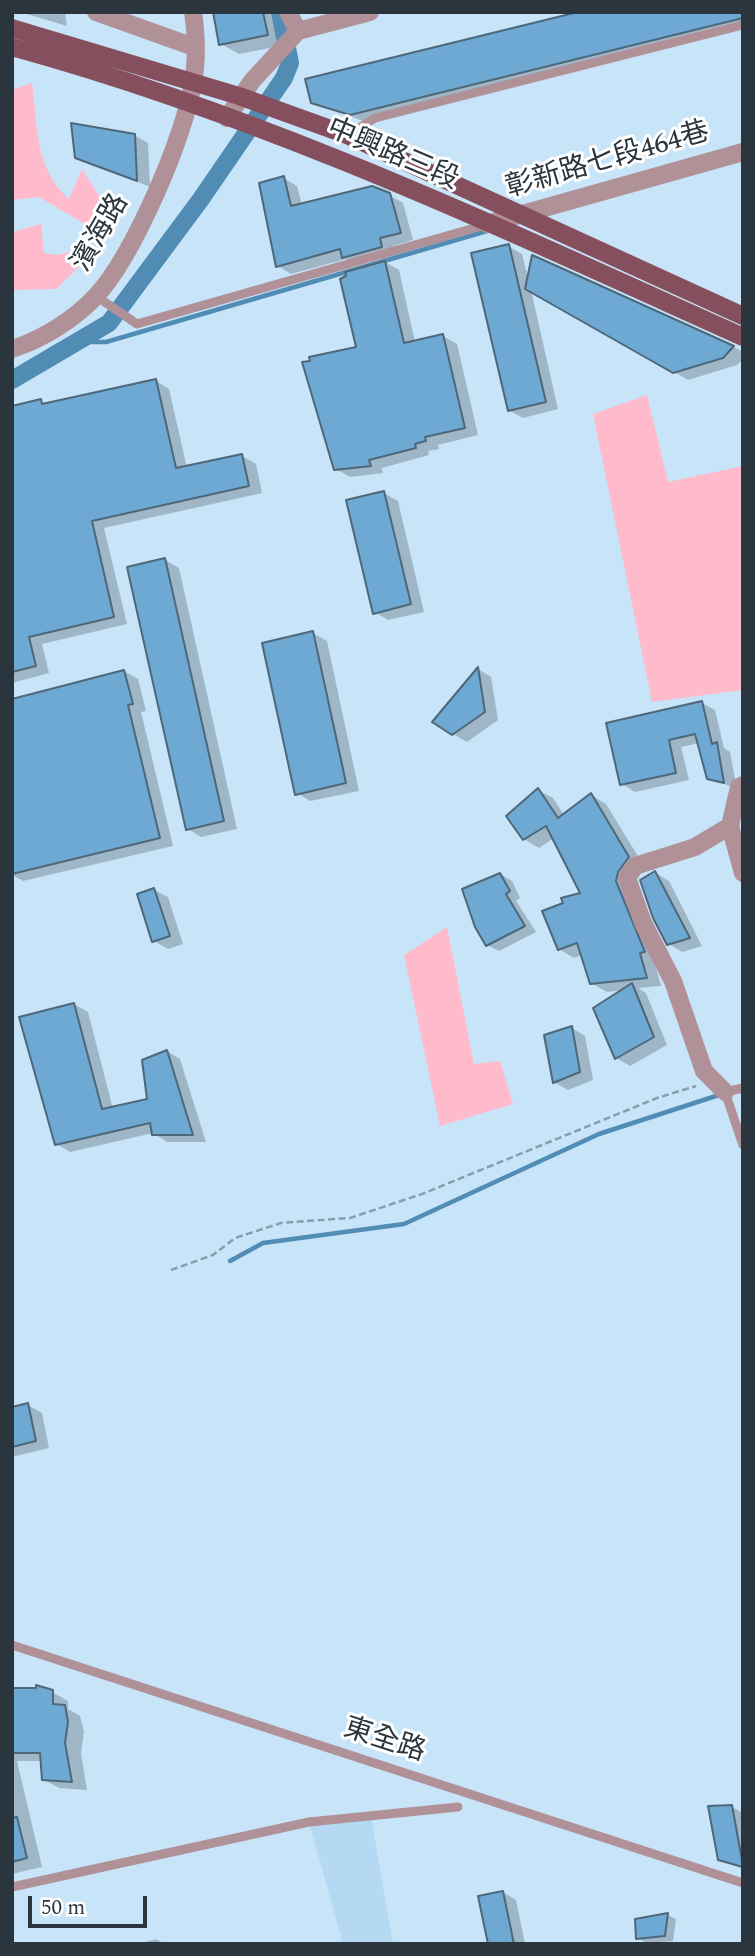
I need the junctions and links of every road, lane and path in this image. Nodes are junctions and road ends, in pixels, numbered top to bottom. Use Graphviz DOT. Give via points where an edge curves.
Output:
graph roads {
  1 [pos="96,12"];
  2 [pos="193,12"];
  3 [pos="288,12"];
  4 [pos="370,12"];
  5 [pos="743,25"];
  6 [pos="12,28"];
  7 [pos="293,34"];
  8 [pos="12,47"];
  9 [pos="194,47"];
  10 [pos="193,82"];
  11 [pos="239,96"];
  12 [pos="186,103"];
  13 [pos="227,118"];
  14 [pos="346,135"];
  15 [pos="743,152"];
  16 [pos="523,213"];
  17 [pos="487,224"];
  18 [pos="96,296"];
  19 [pos="743,316"];
  20 [pos="743,337"];
  21 [pos="12,349"];
  22 [pos="743,785"];
  23 [pos="730,826"];
  24 [pos="743,873"];
  25 [pos="701,1084"];
  26 [pos="734,1090"];
  27 [pos="743,1145"];
  28 [pos="171,1270"];
  29 [pos="12,1645"];
  30 [pos="458,1807"];
  31 [pos="743,1882"];
  32 [pos="12,1887"];
  1 -- 9 [label="street"];
  2 -- 9 [label="street, 濱海路"];
  3 -- 7 [label="street"];
  4 -- 7 [label="street"];
  5 -- 14 [label="lane" via="375,118"];
  6 -- 10 [label="main road, 中興路三段"];
  7 -- 11 [label="street"];
  8 -- 12 [label="main road, 中興路三段"];
  9 -- 10 [label="street, 濱海路"];
  10 -- 11 [label="main road, 中興路三段"];
  10 -- 12 [label="street, 濱海路"];
  11 -- 13 [label="street"];
  11 -- 14 [label="main road, 中興路三段"];
  12 -- 13 [label="main road, 中興路三段"];
  12 -- 18 [label="street, 濱海路" via="140,228"];
  13 -- 17 [label="main road, 中興路三段"];
  14 -- 16 [label="main road, 中興路三段"];
  15 -- 16 [label="street, 彰新路七段464巷"];
  16 -- 17 [label="street, 彰新路七段464巷"];
  16 -- 19 [label="main road, 中興路三段"];
  17 -- 18 [label="lane" via="137,324"];
  17 -- 20 [label="main road, 中興路三段"];
  18 -- 21 [label="street, 濱海路" via="39,341"];
  22 -- 23 [label="street" via="733,804"];
  23 -- 24 [label="street"];
  23 -- 26 [label="street" via="695,847 635,866 627,878 643,923 673,981 704,1071"];
  25 -- 28 [label="path" via="422,1194 350,1218 281,1223 235,1238 213,1255"];
  26 -- 27 [label="lane"];
  29 -- 31 [label="lane, 東全路"];
  30 -- 32 [label="lane" via="309,1822"];
}
